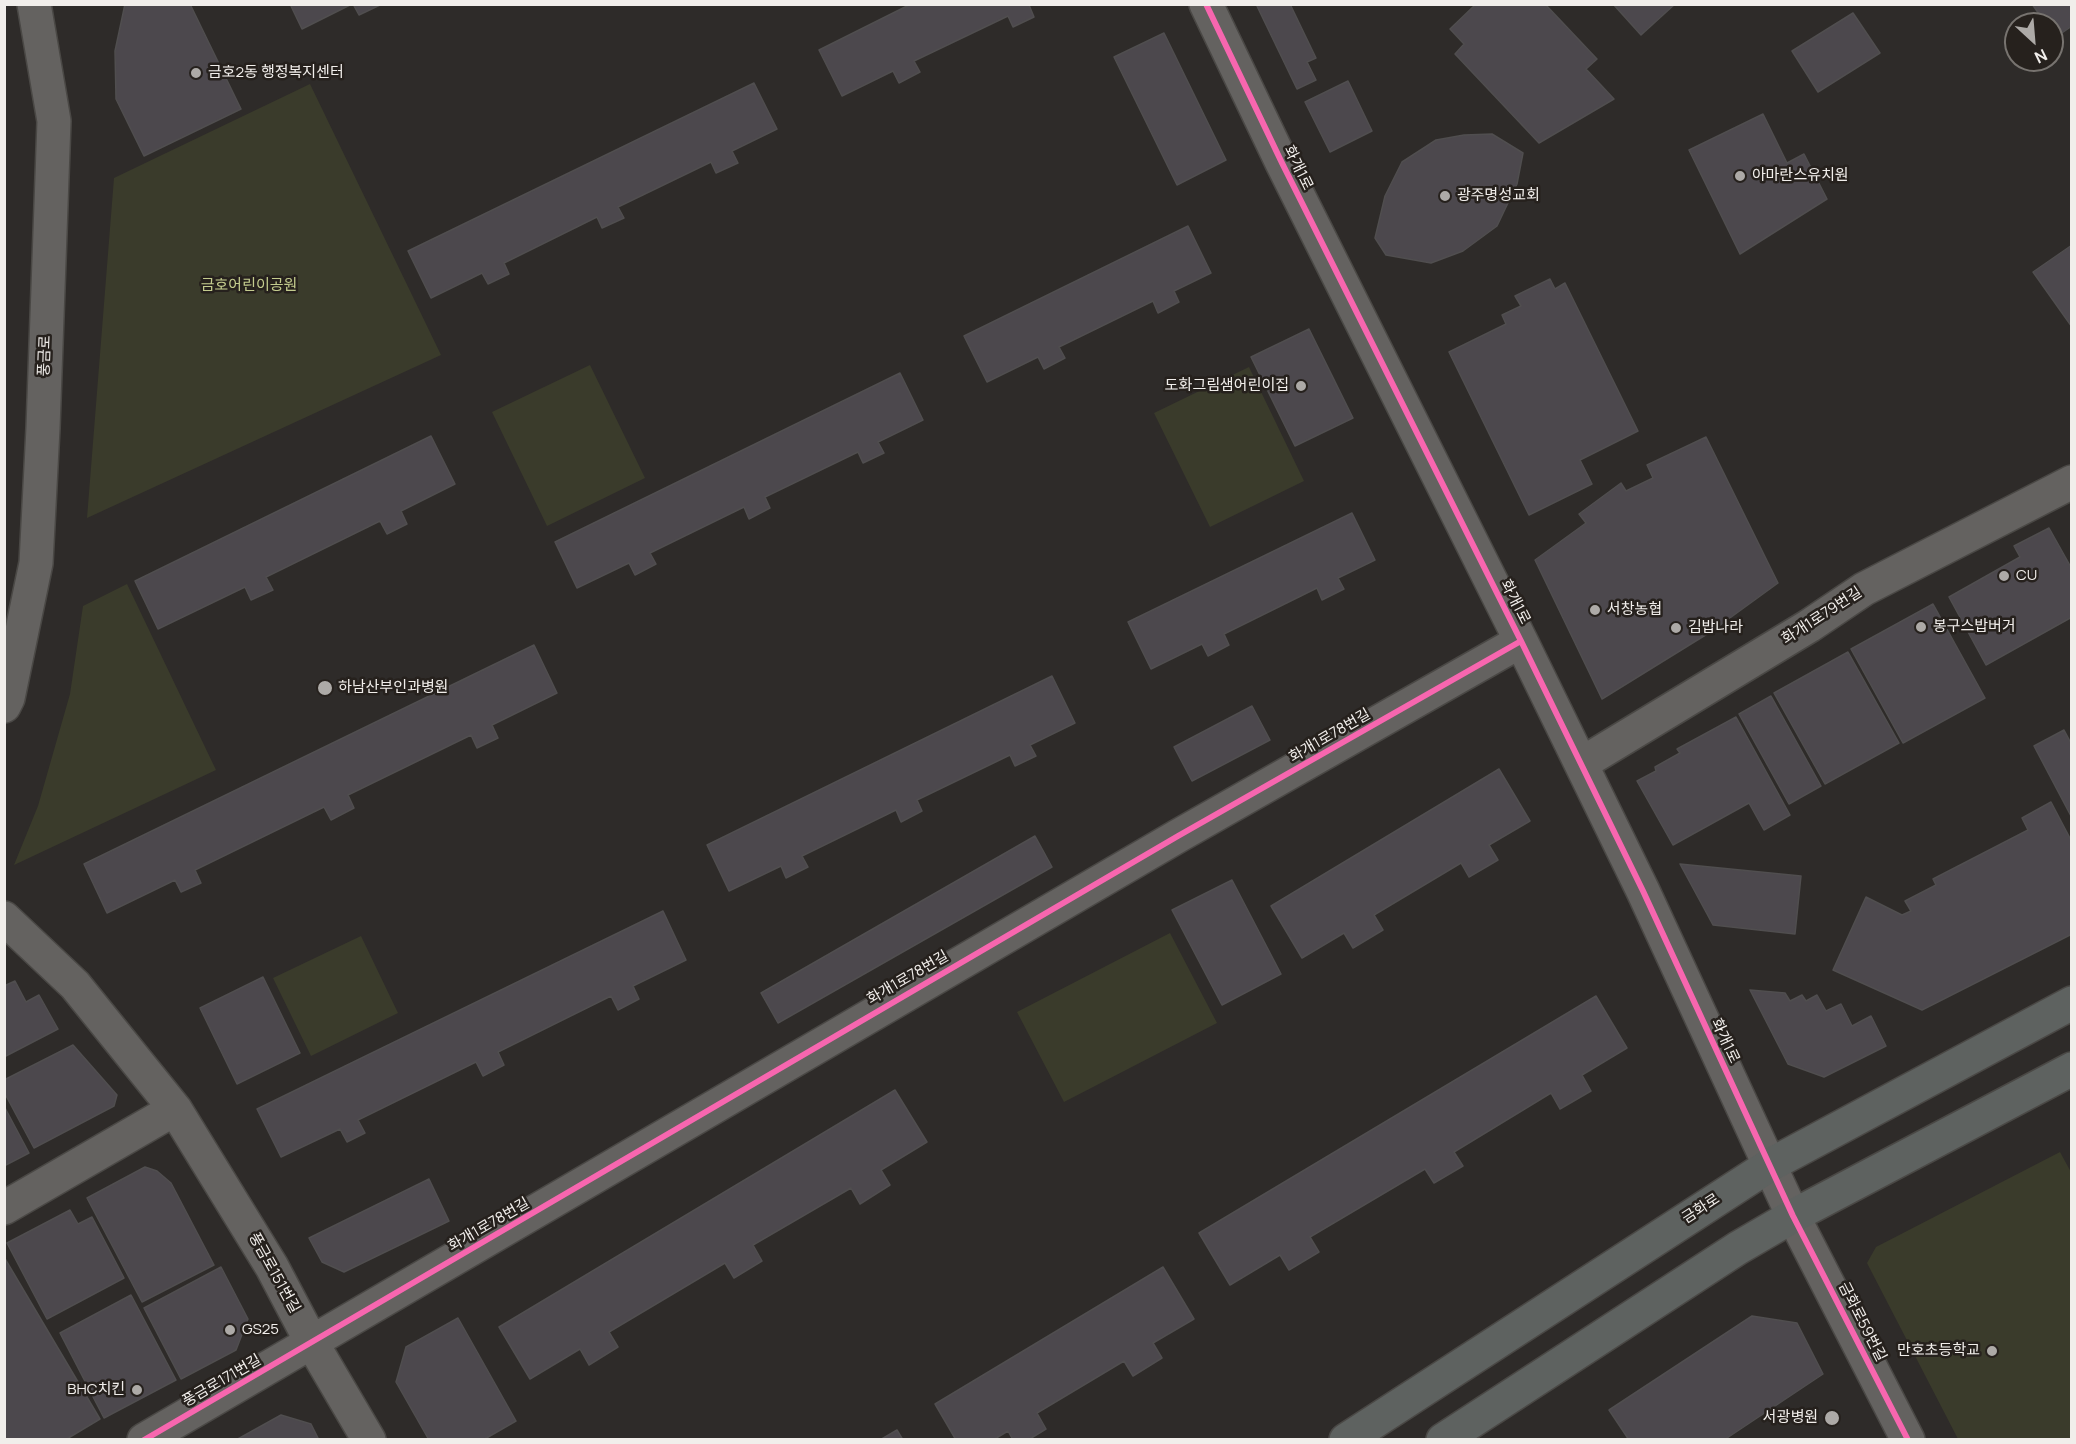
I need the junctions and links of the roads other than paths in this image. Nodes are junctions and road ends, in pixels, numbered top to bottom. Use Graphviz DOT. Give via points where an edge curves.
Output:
graph roads {
  1 [pos="34,4"];
  2 [pos="1206,4"];
  3 [pos="2072,482"];
  4 [pos="1521,641"];
  5 [pos="4,706"];
  6 [pos="1581,764"];
  7 [pos="4,918"];
  8 [pos="2072,1003"];
  9 [pos="2072,1069"];
  10 [pos="176,1109"];
  11 [pos="1770,1164"];
  12 [pos="4,1208"];
  13 [pos="1793,1216"];
  14 [pos="312,1343"];
  15 [pos="144,1440"];
  16 [pos="369,1440"];
  17 [pos="1346,1440"];
  18 [pos="1443,1440"];
  19 [pos="1908,1440"];
  1 -- 5 [label="street, 풍금로" via="54,121 42,439 36,562"];
  2 -- 4 [label="street, 화개1로"];
  3 -- 6 [label="street, 화개1로79번길" via="1864,589"];
  4 -- 6 [label="street, 화개1로"];
  4 -- 14 [label="street, 화개1로78번길" via="915,988"];
  6 -- 11 [label="street, 화개1로"];
  7 -- 10 [label="street, 풍금로151번길" via="75,985"];
  8 -- 11 [label="main road, 금화로"];
  9 -- 13 [label="main road"];
  10 -- 12 [label="street"];
  10 -- 14 [label="street, 풍금로151번길" via="272,1267"];
  11 -- 13 [label="street, 화개1로"];
  11 -- 17 [label="main road, 금화로"];
  13 -- 18 [label="main road"];
  13 -- 19 [label="street, 금화로59번길"];
  14 -- 15 [label="street, 풍금로171번길"];
  14 -- 16 [label="street, 풍금로151번길"];
}
